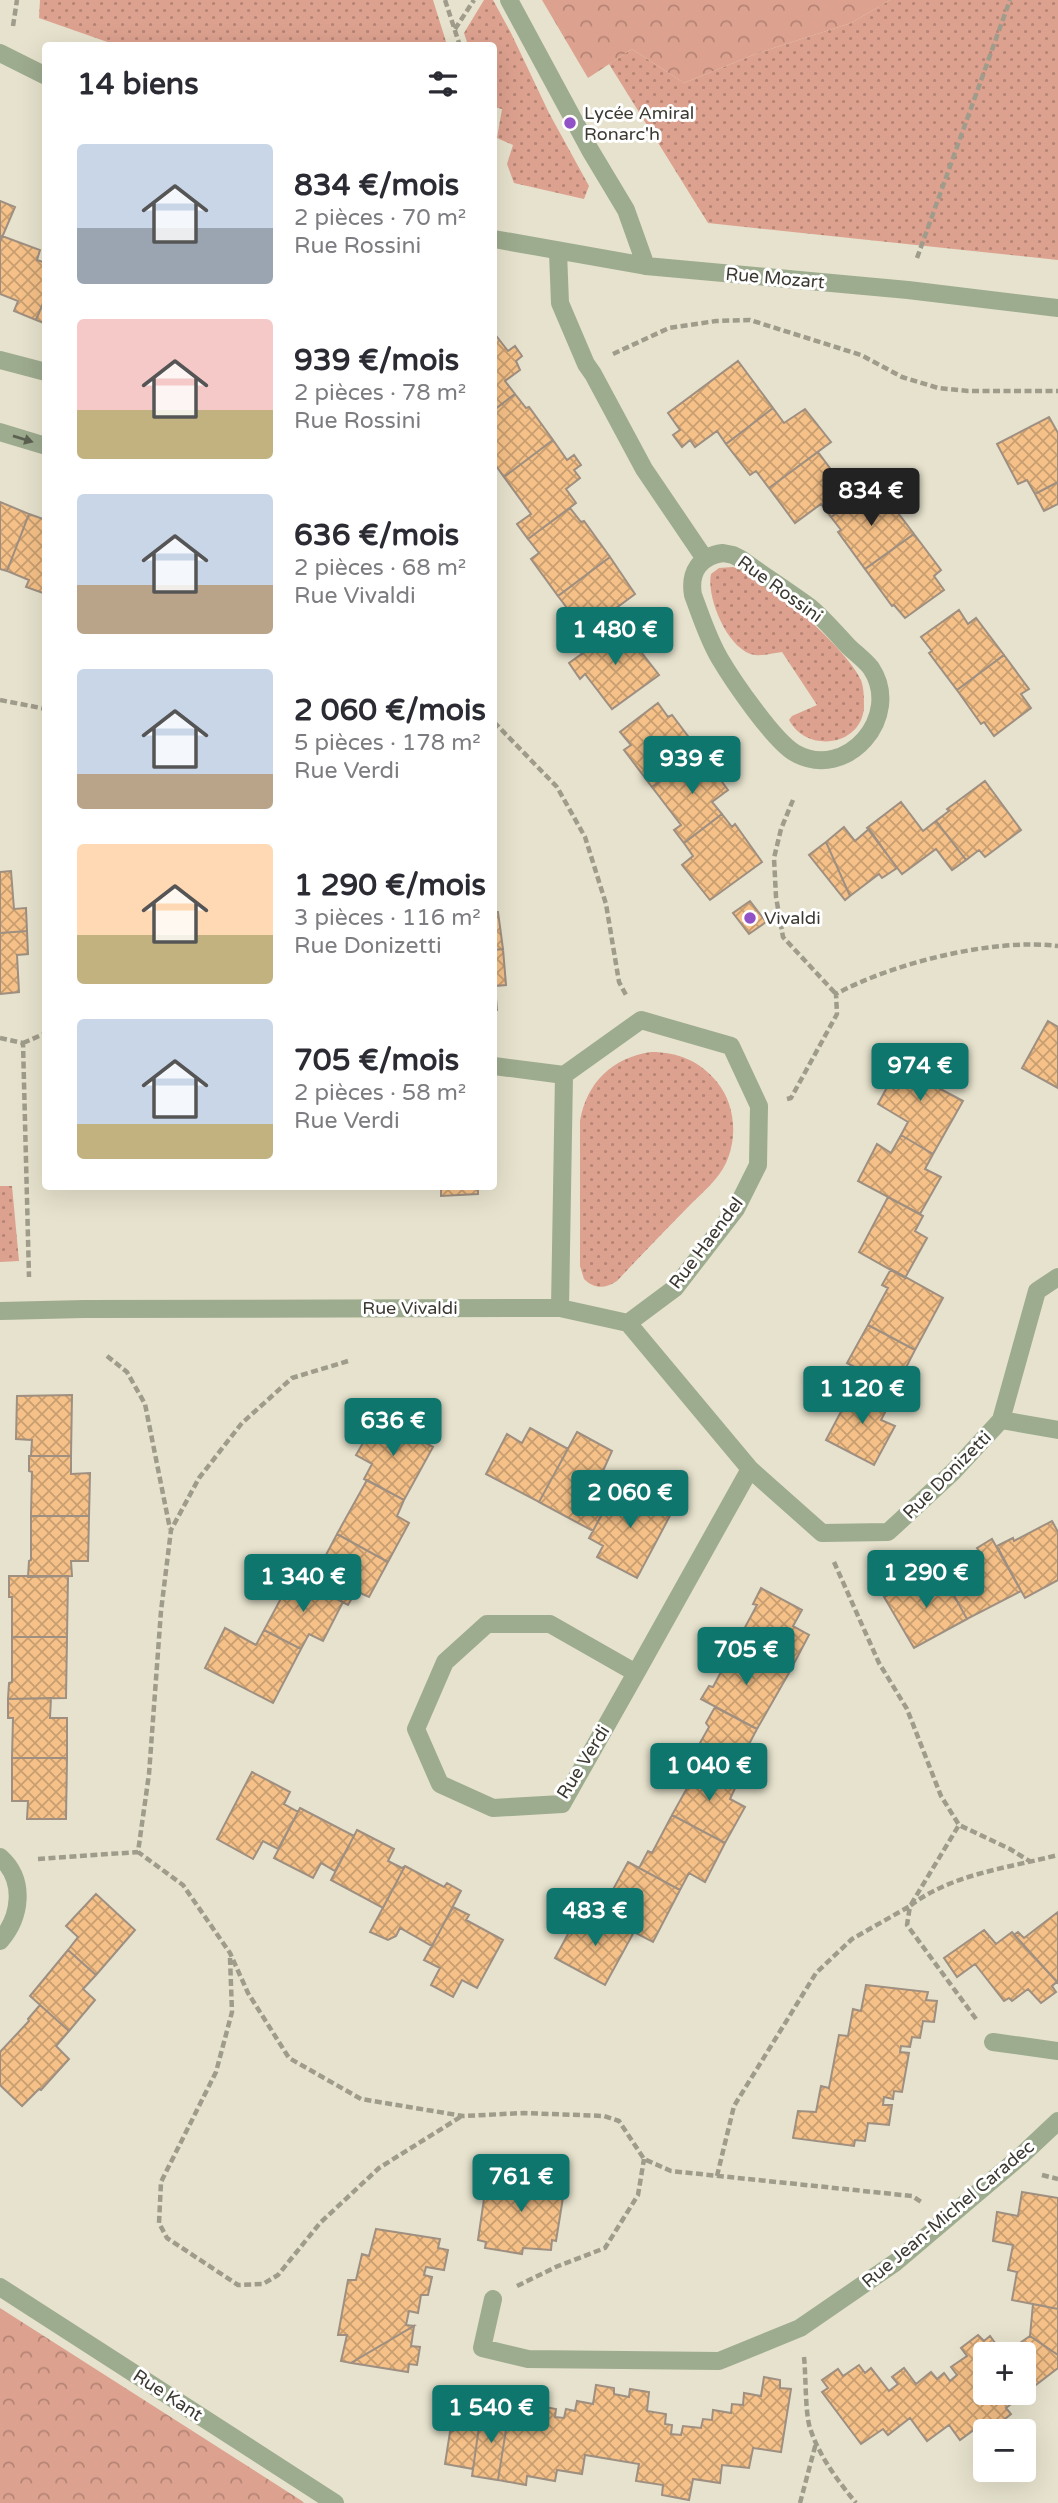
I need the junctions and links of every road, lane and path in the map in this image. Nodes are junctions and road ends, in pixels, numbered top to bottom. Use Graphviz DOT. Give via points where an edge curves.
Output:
graph roads {
  1 [pos="18,0"];
  2 [pos="445,0"];
  3 [pos="474,0"];
  4 [pos="1010,0"];
  5 [pos="512,2"];
  6 [pos="13,26"];
  7 [pos="455,30"];
  8 [pos="459,42"];
  9 [pos="0,53"];
  10 [pos="42,74"];
  11 [pos="497,240"];
  12 [pos="558,252"];
  13 [pos="917,258"];
  14 [pos="646,266"];
  15 [pos="1058,308"];
  16 [pos="0,360"];
  17 [pos="586,364"];
  18 [pos="42,371"];
  19 [pos="1058,391"];
  20 [pos="0,432"];
  21 [pos="42,445"];
  22 [pos="705,559"];
  23 [pos="0,700"];
  24 [pos="42,708"];
  25 [pos="497,725"];
  26 [pos="793,800"];
  27 [pos="1058,946"];
  28 [pos="836,994"];
  29 [pos="641,1020"];
  30 [pos="42,1035"];
  31 [pos="0,1038"];
  32 [pos="23,1042"];
  33 [pos="497,1066"];
  34 [pos="564,1075"];
  35 [pos="759,1106"];
  36 [pos="29,1277"];
  37 [pos="1058,1277"];
  38 [pos="560,1308"];
  39 [pos="0,1311"];
  40 [pos="628,1323"];
  41 [pos="107,1356"];
  42 [pos="348,1361"];
  43 [pos="1001,1420"];
  44 [pos="1058,1430"];
  45 [pos="750,1469"];
  46 [pos="171,1530"];
  47 [pos="821,1533"];
  48 [pos="636,1673"];
  49 [pos="959,1825"];
  50 [pos="138,1852"];
  51 [pos="1058,1855"];
  52 [pos="0,1857"];
  53 [pos="36,1859"];
  54 [pos="1031,1862"];
  55 [pos="910,1906"];
  56 [pos="0,1941"];
  57 [pos="230,1953"];
  58 [pos="993,2042"];
  59 [pos="1058,2051"];
  60 [pos="463,2116"];
  61 [pos="1058,2120"];
  62 [pos="644,2159"];
  63 [pos="717,2176"];
  64 [pos="947,2219"];
  65 [pos="0,2287"];
  66 [pos="493,2298"];
  67 [pos="800,2328"];
  68 [pos="816,2443"];
  69 [pos="335,2503"];
  70 [pos="800,2503"];
  71 [pos="856,2503"];
  1 -- 6 [label="path"];
  2 -- 7 [label="path"];
  3 -- 7 [label="path"];
  4 -- 13 [label="path"];
  5 -- 14 [label="street" via="626,210"];
  7 -- 8 [label="path"];
  9 -- 10 [label="street"];
  11 -- 12 [label="street, Rue Mozart"];
  12 -- 14 [label="street, Rue Mozart"];
  12 -- 17 [label="street" via="560,303"];
  14 -- 15 [label="street, Rue Mozart"];
  16 -- 18 [label="street"];
  17 -- 19 [label="path" via="669,328 750,320 861,355 902,377 937,388"];
  17 -- 22 [label="street" via="644,469"];
  20 -- 21 [label="street, one-way"];
  22 -- 22 [label="street, Rue Rossini" via="723,553 741,559 812,610 871,668 881,704 867,739 853,751 816,760 781,744 719,658 693,595 693,573"];
  23 -- 24 [label="path"];
  25 -- 29 [label="path" via="557,787 585,837 606,904 619,982"];
  26 -- 28 [label="path" via="774,858 783,937"];
  27 -- 28 [label="path" via="1033,943 970,950 889,971"];
  28 -- 35 [label="path" via="837,1014 791,1098"];
  29 -- 34 [label="street"];
  29 -- 35 [label="street, Rue Haendel" via="731,1046"];
  30 -- 32 [label="path"];
  31 -- 32 [label="path"];
  32 -- 36 [label="path"];
  33 -- 34 [label="street"];
  34 -- 38 [label="street"];
  35 -- 40 [label="street, Rue Haendel" via="758,1165 736,1209 675,1288"];
  37 -- 43 [label="street, Rue Donizetti" via="1037,1291"];
  38 -- 39 [label="street, Rue Vivaldi"];
  38 -- 40 [label="street, Rue Vivaldi"];
  40 -- 45 [label="street"];
  41 -- 46 [label="path" via="127,1372 145,1404"];
  42 -- 46 [label="path" via="292,1378 242,1423 198,1478"];
  43 -- 44 [label="street, Rue Donizetti"];
  43 -- 47 [label="street, Rue Donizetti" via="888,1532"];
  45 -- 47 [label="street"];
  45 -- 48 [label="street, Rue Verdi"];
  46 -- 50 [label="path"];
  47 -- 49 [label="path" via="878,1663 907,1709 941,1796"];
  48 -- 48 [label="street, Rue Verdi" via="550,1624 487,1624 445,1662 416,1729 440,1784 493,1808 562,1804"];
  49 -- 54 [label="path"];
  49 -- 55 [label="path"];
  50 -- 53 [label="path"];
  50 -- 57 [label="path" via="183,1885"];
  51 -- 54 [label="path"];
  52 -- 56 [label="street" via="15,1878 19,1896 9,1931"];
  54 -- 55 [label="path" via="948,1884"];
  55 -- 58 [label="path" via="907,1925"];
  55 -- 63 [label="path" via="852,1939 816,1973 734,2106"];
  57 -- 60 [label="path" via="248,1993 289,2058 361,2099"];
  57 -- 60 [label="path" via="232,2012 216,2072 161,2182 159,2222 167,2238 238,2285 263,2284 278,2275 320,2223 379,2168"];
  58 -- 59 [label="street"];
  60 -- 62 [label="path" via="604,2116 619,2121"];
  61 -- 64 [label="street, Rue Jean-Michel Caradec"];
  62 -- 63 [label="path" via="671,2171"];
  62 -- 66 [label="path" via="638,2196 605,2248"];
  63 -- 64 [label="path" via="912,2196"];
  64 -- 67 [label="street, Rue Jean-Michel Caradec" via="897,2262"];
  65 -- 69 [label="street, Rue Kant"];
  66 -- 67 [label="street, Rue Jean-Michel Caradec" via="482,2348 528,2359 719,2361"];
  67 -- 68 [label="path" via="809,2426"];
  68 -- 70 [label="path"];
  68 -- 71 [label="path"];
}
